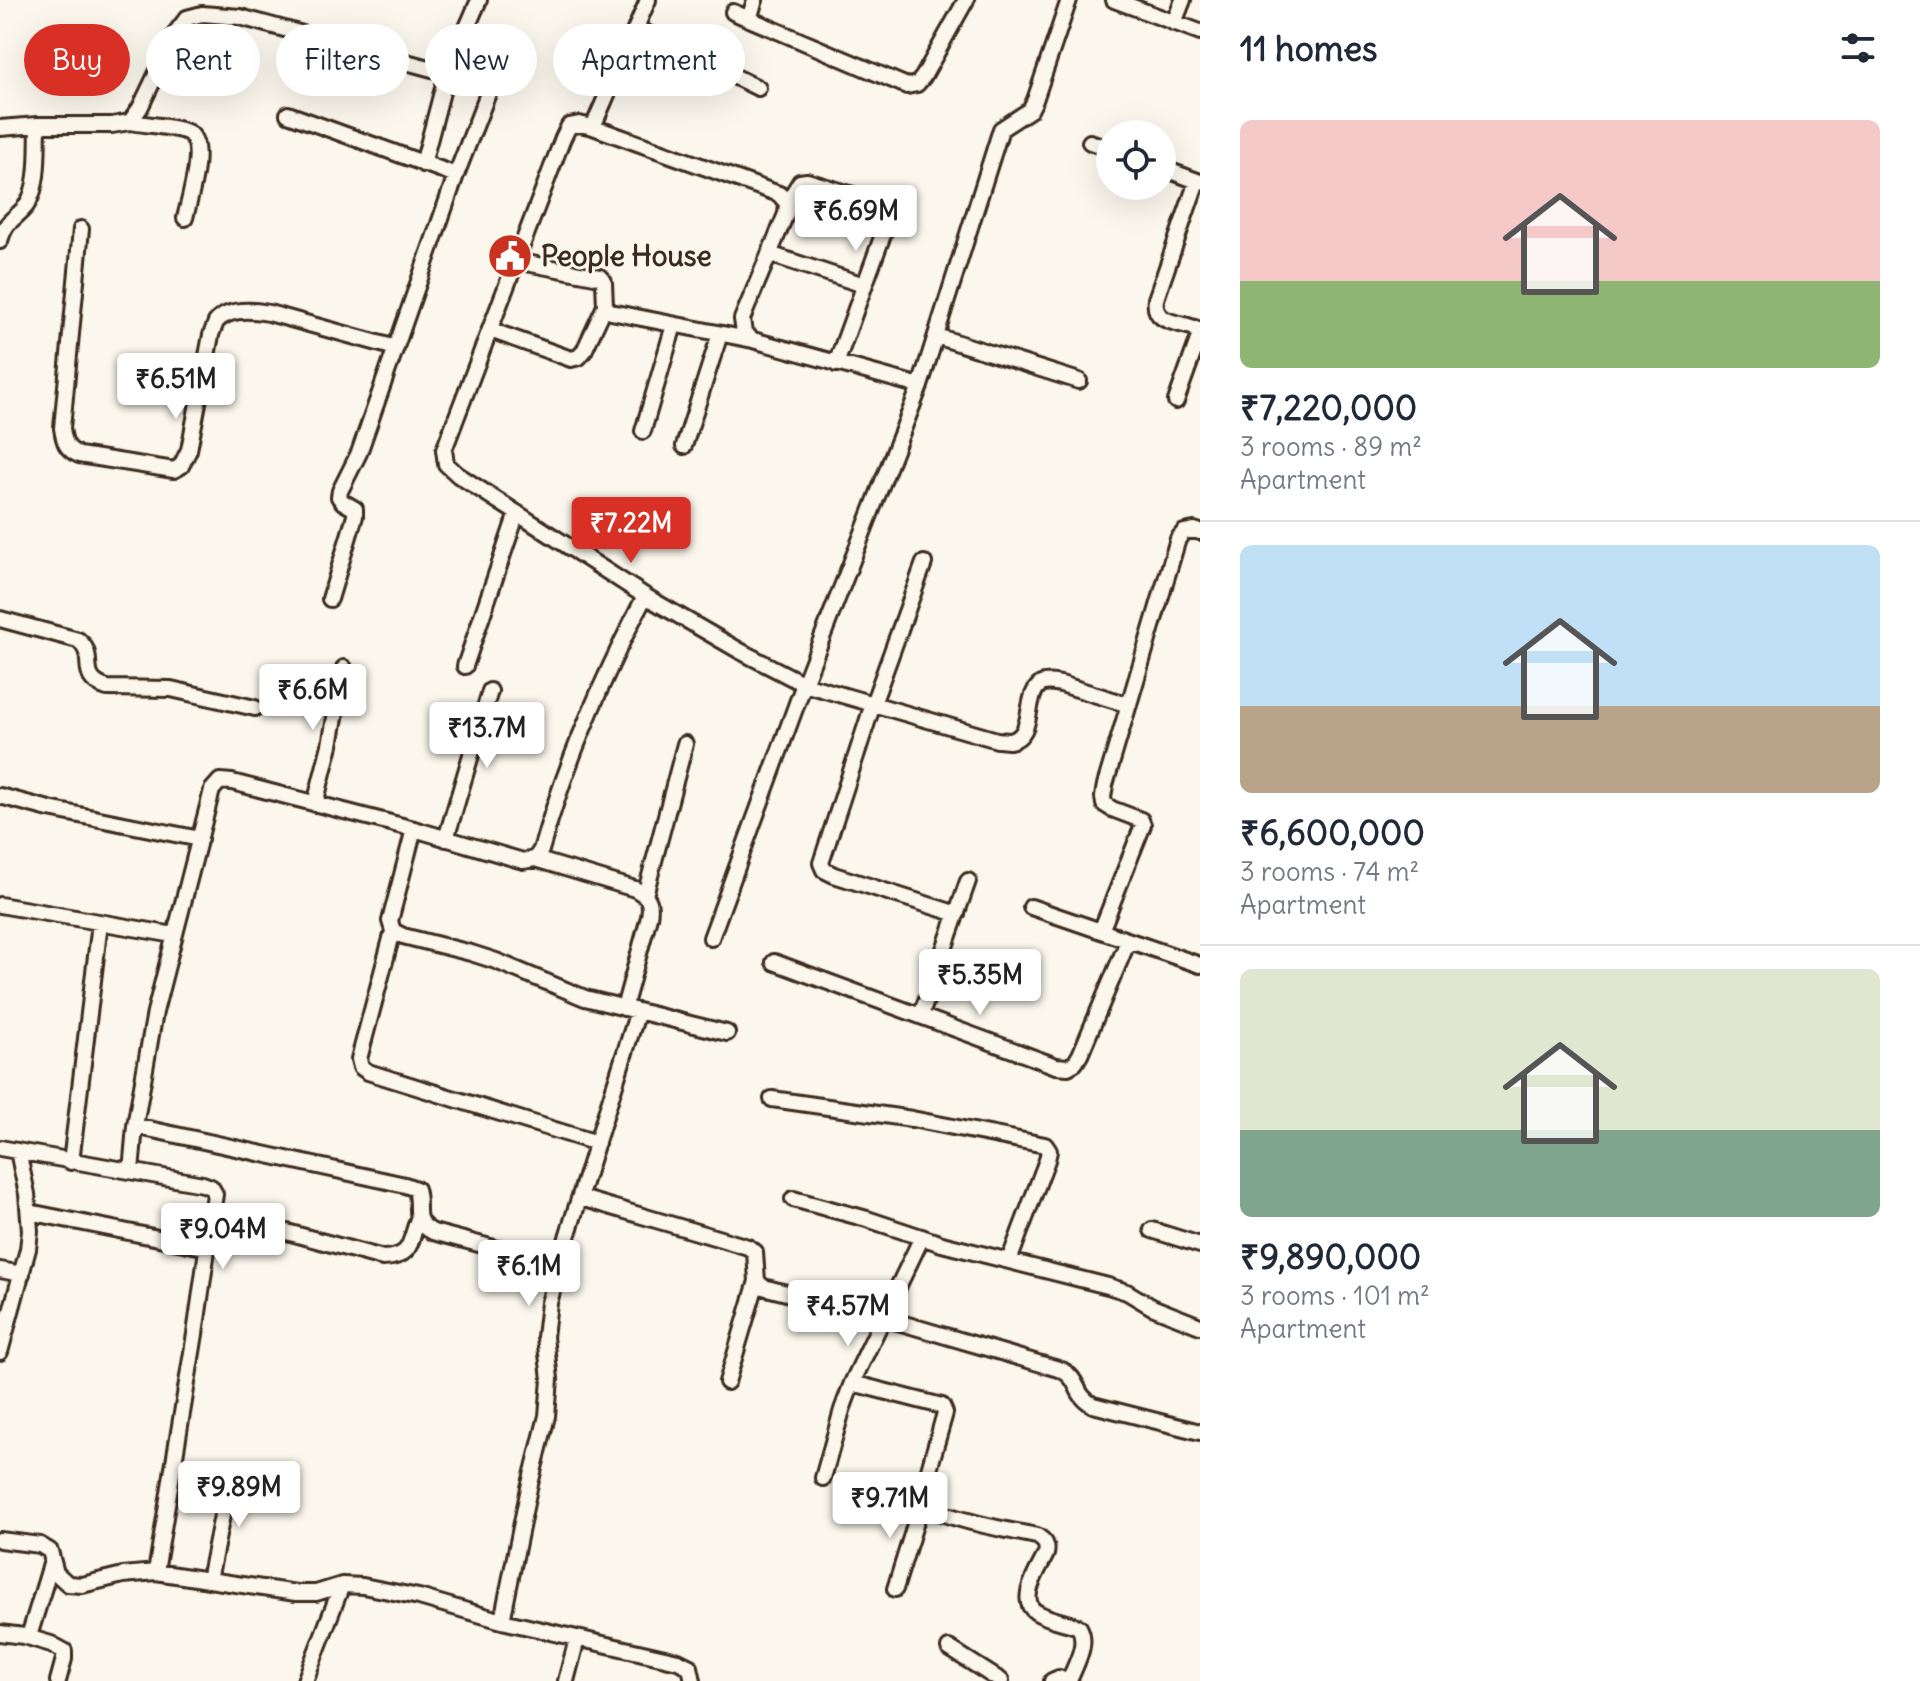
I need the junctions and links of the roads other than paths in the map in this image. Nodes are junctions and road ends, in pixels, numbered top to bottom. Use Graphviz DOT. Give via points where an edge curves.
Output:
graph roads {
  1 [pos="479,0"];
  2 [pos="648,0"];
  3 [pos="755,0"];
  4 [pos="966,0"];
  5 [pos="1069,0"];
  6 [pos="1114,0"];
  7 [pos="1183,0"];
  8 [pos="733,12"];
  9 [pos="749,19"];
  10 [pos="1174,23"];
  11 [pos="468,24"];
  12 [pos="638,24"];
  13 [pos="1200,32"];
  14 [pos="425,67"];
  15 [pos="745,82"];
  16 [pos="758,88"];
  17 [pos="441,96"];
  18 [pos="487,96"];
  19 [pos="606,96"];
  20 [pos="288,114"];
  21 [pos="130,122"];
  22 [pos="38,125"];
  23 [pos="593,127"];
  24 [pos="0,128"];
  25 [pos="1090,142"];
  26 [pos="1096,144"];
  27 [pos="423,164"];
  28 [pos="1176,173"];
  29 [pos="456,175"];
  30 [pos="1199,182"];
  31 [pos="787,203"];
  32 [pos="185,218"];
  33 [pos="81,229"];
  34 [pos="0,241"];
  35 [pos="769,254"];
  36 [pos="516,261"];
  37 [pos="864,285"];
  38 [pos="605,306"];
  39 [pos="674,325"];
  40 [pos="490,330"];
  41 [pos="720,334"];
  42 [pos="936,336"];
  43 [pos="753,340"];
  44 [pos="396,348"];
  45 [pos="836,364"];
  46 [pos="1079,381"];
  47 [pos="920,386"];
  48 [pos="1176,401"];
  49 [pos="643,431"];
  50 [pos="684,446"];
  51 [pos="517,513"];
  52 [pos="1200,532"];
  53 [pos="924,563"];
  54 [pos="645,596"];
  55 [pos="330,599"];
  56 [pos="0,619"];
  57 [pos="465,666"];
  58 [pos="344,668"];
  59 [pos="804,684"];
  60 [pos="490,691"];
  61 [pos="873,704"];
  62 [pos="1129,705"];
  63 [pos="255,708"];
  64 [pos="685,744"];
  65 [pos="0,796"];
  66 [pos="315,804"];
  67 [pos="414,829"];
  68 [pos="200,839"];
  69 [pos="446,839"];
  70 [pos="535,859"];
  71 [pos="968,881"];
  72 [pos="645,895"];
  73 [pos="0,905"];
  74 [pos="1031,907"];
  75 [pos="957,914"];
  76 [pos="100,923"];
  77 [pos="393,931"];
  78 [pos="1101,931"];
  79 [pos="174,935"];
  80 [pos="711,938"];
  81 [pos="1128,941"];
  82 [pos="774,962"];
  83 [pos="1200,965"];
  84 [pos="631,1010"];
  85 [pos="921,1015"];
  86 [pos="727,1033"];
  87 [pos="772,1099"];
  88 [pos="135,1126"];
  89 [pos="597,1143"];
  90 [pos="0,1148"];
  91 [pos="18,1151"];
  92 [pos="71,1162"];
  93 [pos="131,1171"];
  94 [pos="581,1198"];
  95 [pos="793,1199"];
  96 [pos="29,1212"];
  97 [pos="213,1212"];
  98 [pos="418,1219"];
  99 [pos="1152,1230"];
  100 [pos="922,1237"];
  101 [pos="1200,1245"];
  102 [pos="208,1248"];
  103 [pos="1009,1261"];
  104 [pos="559,1265"];
  105 [pos="0,1270"];
  106 [pos="22,1274"];
  107 [pos="757,1281"];
  108 [pos="884,1318"];
  109 [pos="1200,1326"];
  110 [pos="0,1352"];
  111 [pos="727,1382"];
  112 [pos="852,1383"];
  113 [pos="1200,1432"];
  114 [pos="231,1471"];
  115 [pos="823,1478"];
  116 [pos="922,1502"];
  117 [pos="0,1540"];
  118 [pos="52,1561"];
  119 [pos="156,1572"];
  120 [pos="209,1580"];
  121 [pos="342,1585"];
  122 [pos="895,1589"];
  123 [pos="502,1621"];
  124 [pos="0,1633"];
  125 [pos="24,1636"];
  126 [pos="577,1639"];
  127 [pos="949,1648"];
  128 [pos="58,1681"];
  129 [pos="305,1681"];
  130 [pos="566,1681"];
  131 [pos="693,1681"];
  132 [pos="1001,1681"];
  133 [pos="1052,1681"];
  134 [pos="1067,1681"];
  1 -- 11 [label="street"];
  2 -- 12 [label="street"];
  3 -- 9 [label="street"];
  4 -- 9 [label="street" via="923,77 907,86"];
  5 -- 42 [label="street" via="1030,110 1001,129"];
  6 -- 10 [label="street"];
  7 -- 10 [label="street"];
  8 -- 9 [label="street"];
  10 -- 13 [label="street"];
  14 -- 21 [label="street" via="240,17 202,14 187,18 177,31"];
  15 -- 16 [label="street"];
  17 -- 27 [label="street"];
  18 -- 29 [label="street"];
  19 -- 23 [label="street"];
  20 -- 27 [label="street"];
  21 -- 22 [label="street"];
  21 -- 32 [label="street" via="190,133 196,139 198,156"];
  22 -- 24 [label="street"];
  22 -- 34 [label="street" via="34,190"];
  23 -- 31 [label="street" via="779,194"];
  23 -- 36 [label="street" via="569,126"];
  25 -- 26 [label="street"];
  27 -- 29 [label="street"];
  28 -- 30 [label="street"];
  29 -- 44 [label="street"];
  30 -- 48 [label="street" via="1154,309 1158,316 1197,329 1199,337"];
  31 -- 35 [label="street"];
  31 -- 37 [label="street" via="800,182 807,181 889,211"];
  33 -- 44 [label="street" via="62,428 69,450 79,455 174,470 181,466 189,450 211,335 216,322 227,315 269,313"];
  35 -- 37 [label="street"];
  35 -- 43 [label="street" via="742,319 744,333"];
  36 -- 38 [label="street" via="600,277"];
  36 -- 40 [label="street"];
  37 -- 45 [label="street"];
  38 -- 39 [label="street" via="611,312"];
  38 -- 40 [label="street" via="584,351 571,359"];
  39 -- 41 [label="street"];
  39 -- 49 [label="street"];
  40 -- 51 [label="street" via="444,450 446,464"];
  41 -- 43 [label="street"];
  41 -- 50 [label="street"];
  42 -- 46 [label="street"];
  42 -- 47 [label="street"];
  43 -- 45 [label="street"];
  44 -- 55 [label="street" via="340,491 355,516"];
  45 -- 47 [label="street"];
  47 -- 59 [label="street"];
  51 -- 54 [label="street"];
  51 -- 57 [label="street"];
  52 -- 62 [label="street" via="1184,532 1178,539"];
  53 -- 61 [label="street"];
  54 -- 59 [label="street"];
  54 -- 70 [label="street" via="602,683"];
  56 -- 63 [label="street" via="78,640 88,654 88,675 97,685 171,689"];
  58 -- 66 [label="street"];
  59 -- 61 [label="street"];
  59 -- 80 [label="street"];
  60 -- 69 [label="street"];
  61 -- 62 [label="street" via="1010,741 1026,726 1041,684 1061,684"];
  61 -- 75 [label="street" via="821,863 834,875"];
  62 -- 78 [label="street" via="1103,797 1104,804 1143,825"];
  64 -- 72 [label="street"];
  65 -- 68 [label="street"];
  66 -- 67 [label="street"];
  66 -- 68 [label="street" via="220,781 212,790"];
  67 -- 69 [label="street"];
  67 -- 77 [label="street" via="390,921"];
  68 -- 79 [label="street"];
  69 -- 70 [label="street" via="523,861"];
  70 -- 72 [label="street"];
  71 -- 75 [label="street"];
  72 -- 84 [label="street" via="651,906"];
  73 -- 76 [label="street"];
  74 -- 78 [label="street"];
  75 -- 85 [label="street"];
  76 -- 79 [label="street"];
  76 -- 92 [label="street"];
  77 -- 84 [label="street"];
  77 -- 89 [label="street" via="361,1067"];
  78 -- 81 [label="street"];
  79 -- 88 [label="street"];
  81 -- 83 [label="street"];
  81 -- 85 [label="street" via="1080,1055 1068,1067"];
  82 -- 85 [label="street"];
  84 -- 86 [label="street"];
  84 -- 89 [label="street"];
  87 -- 103 [label="street" via="1045,1145 1047,1160"];
  88 -- 93 [label="street"];
  88 -- 98 [label="street" via="405,1185 416,1189"];
  89 -- 94 [label="street"];
  90 -- 91 [label="street"];
  91 -- 92 [label="street"];
  91 -- 96 [label="street"];
  92 -- 93 [label="street"];
  93 -- 97 [label="street" via="211,1187"];
  94 -- 104 [label="street"];
  94 -- 107 [label="street" via="748,1247 755,1252"];
  95 -- 100 [label="street"];
  96 -- 102 [label="street"];
  96 -- 106 [label="street"];
  97 -- 98 [label="street" via="383,1258 407,1251"];
  97 -- 102 [label="street"];
  98 -- 104 [label="street" via="433,1232"];
  99 -- 101 [label="street"];
  100 -- 103 [label="street"];
  100 -- 108 [label="street"];
  102 -- 119 [label="street"];
  103 -- 109 [label="street" via="1127,1292"];
  104 -- 123 [label="street" via="545,1323 547,1416"];
  105 -- 106 [label="street"];
  106 -- 110 [label="street"];
  107 -- 108 [label="street" via="772,1291"];
  107 -- 111 [label="street"];
  108 -- 112 [label="street"];
  108 -- 113 [label="street" via="1062,1370 1083,1400 1093,1405"];
  112 -- 115 [label="street"];
  112 -- 116 [label="street" via="942,1406 945,1413"];
  114 -- 120 [label="street"];
  116 -- 122 [label="street"];
  116 -- 134 [label="street" via="945,1515 1045,1541 1046,1554 1027,1599 1037,1613 1079,1627 1083,1634"];
  117 -- 118 [label="street" via="40,1545 50,1551"];
  118 -- 119 [label="street" via="68,1584"];
  118 -- 125 [label="street" via="33,1625"];
  119 -- 120 [label="street"];
  120 -- 121 [label="street" via="296,1593"];
  121 -- 123 [label="street" via="419,1597"];
  121 -- 129 [label="street"];
  123 -- 126 [label="street"];
  124 -- 125 [label="street"];
  125 -- 128 [label="street" via="64,1651"];
  126 -- 130 [label="street"];
  126 -- 131 [label="street" via="678,1661 690,1667"];
  127 -- 132 [label="street"];
  133 -- 134 [label="street"];
}
